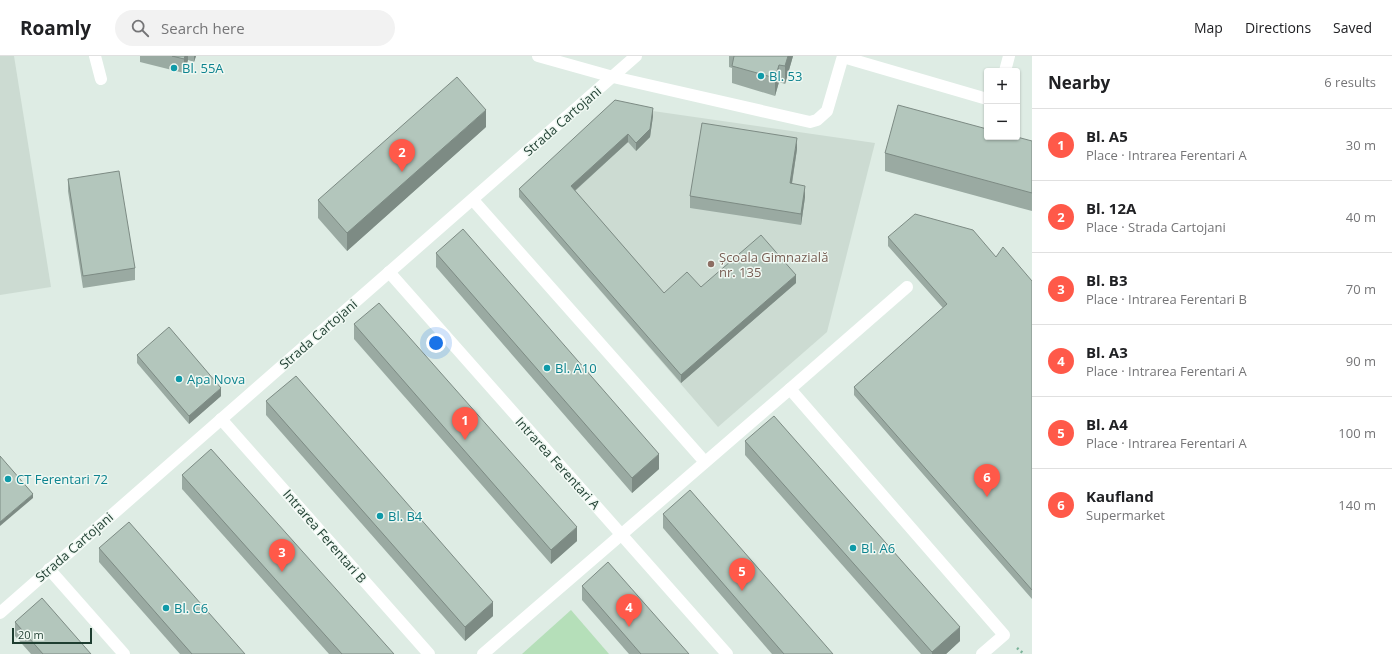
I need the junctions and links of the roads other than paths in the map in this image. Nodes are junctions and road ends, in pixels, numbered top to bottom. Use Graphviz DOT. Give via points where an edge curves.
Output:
graph roads {
  1 [pos="95,56"];
  2 [pos="538,56"];
  3 [pos="636,56"];
  4 [pos="843,56"];
  5 [pos="1009,56"];
  6 [pos="1006,68"];
  7 [pos="613,77"];
  8 [pos="100,79"];
  9 [pos="984,98"];
  10 [pos="472,200"];
  11 [pos="389,272"];
  12 [pos="906,287"];
  13 [pos="790,389"];
  14 [pos="221,418"];
  15 [pos="705,462"];
  16 [pos="621,535"];
  17 [pos="49,569"];
  18 [pos="0,613"];
  19 [pos="124,654"];
  20 [pos="429,654"];
  21 [pos="483,654"];
  22 [pos="727,654"];
  23 [pos="982,654"];
  1 -- 8 [label="street"];
  2 -- 7 [label="street"];
  3 -- 7 [label="street, Strada Cartojani"];
  4 -- 7 [label="street" via="827,111 817,120 810,122"];
  4 -- 9 [label="street"];
  5 -- 6 [label="street"];
  7 -- 10 [label="street, Strada Cartojani"];
  10 -- 11 [label="street, Strada Cartojani"];
  10 -- 15 [label="street"];
  11 -- 14 [label="street, Strada Cartojani"];
  11 -- 16 [label="street, Intrarea Ferentari A"];
  12 -- 13 [label="street"];
  13 -- 15 [label="street"];
  13 -- 23 [label="street" via="1004,635"];
  14 -- 17 [label="street, Strada Cartojani"];
  14 -- 20 [label="street, Intrarea Ferentari B"];
  15 -- 16 [label="street"];
  16 -- 21 [label="street"];
  16 -- 22 [label="street, Intrarea Ferentari A"];
  17 -- 18 [label="street, Strada Cartojani"];
  17 -- 19 [label="street"];
}
